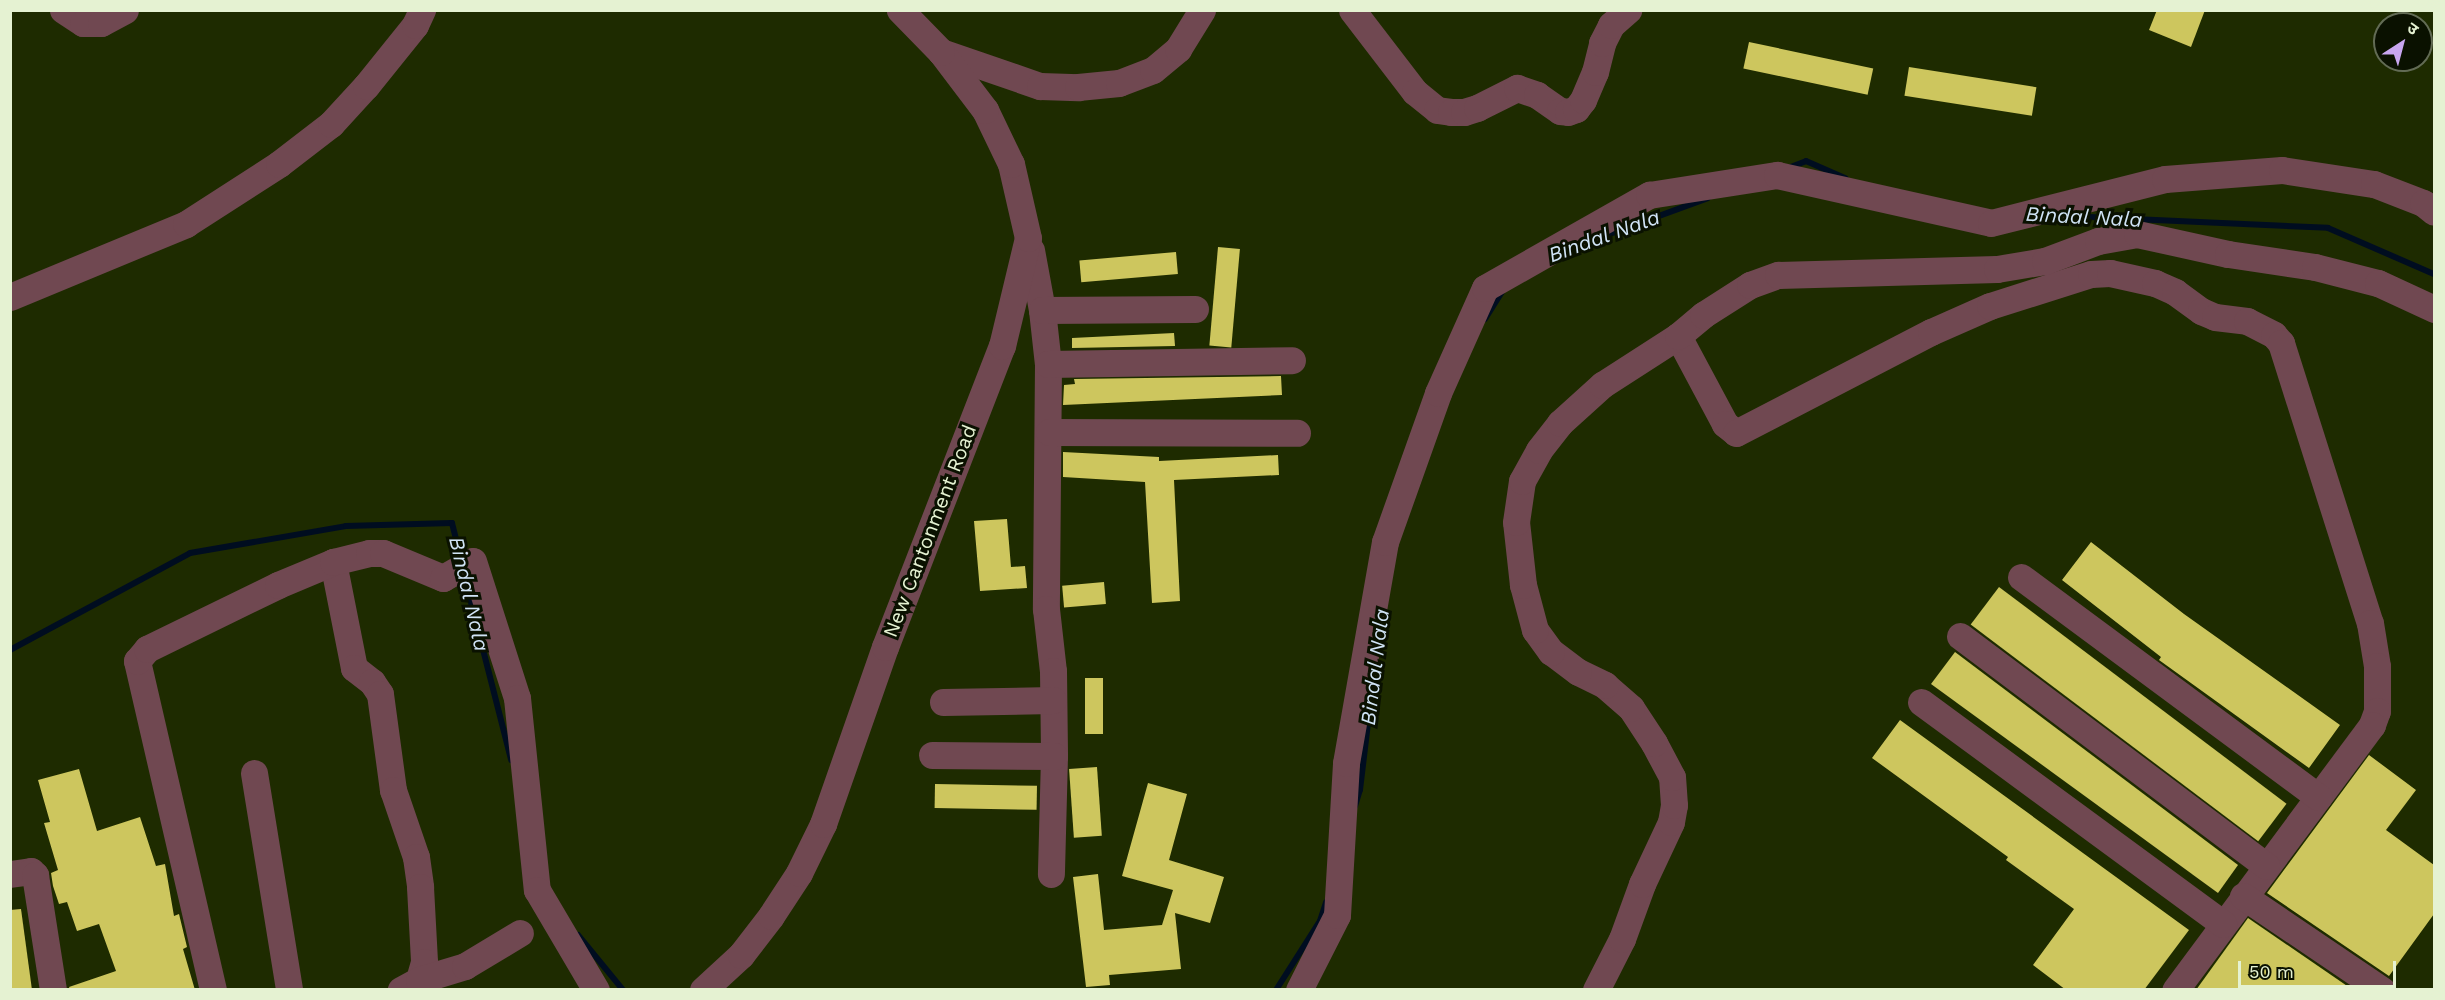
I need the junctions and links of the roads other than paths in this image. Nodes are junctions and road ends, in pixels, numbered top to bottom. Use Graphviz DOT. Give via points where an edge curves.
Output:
graph roads {
  1 [pos="63,10"];
  2 [pos="124,10"];
  3 [pos="422,10"];
  4 [pos="900,10"];
  5 [pos="1202,10"];
  6 [pos="1352,10"];
  7 [pos="1628,10"];
  8 [pos="941,52"];
  9 [pos="2434,212"];
  10 [pos="1028,238"];
  11 [pos="10,297"];
  12 [pos="1195,309"];
  13 [pos="2434,309"];
  14 [pos="1042,310"];
  15 [pos="1678,336"];
  16 [pos="1292,360"];
  17 [pos="1048,364"];
  18 [pos="1049,432"];
  19 [pos="1298,433"];
  20 [pos="333,562"];
  21 [pos="2021,577"];
  22 [pos="1960,636"];
  23 [pos="1053,700"];
  24 [pos="943,702"];
  25 [pos="1920,702"];
  26 [pos="932,755"];
  27 [pos="1054,756"];
  28 [pos="254,773"];
  29 [pos="2318,797"];
  30 [pos="2266,866"];
  31 [pos="10,874"];
  32 [pos="1051,874"];
  33 [pos="2243,896"];
  34 [pos="2223,924"];
  35 [pos="520,933"];
  36 [pos="410,985"];
  37 [pos="53,990"];
  38 [pos="213,990"];
  39 [pos="290,990"];
  40 [pos="596,990"];
  41 [pos="703,990"];
  42 [pos="1299,990"];
  43 [pos="1596,990"];
  44 [pos="2175,990"];
  45 [pos="2382,990"];
  1 -- 2 [label="street" via="83,23 101,23"];
  3 -- 11 [label="street" via="415,25 366,86 331,124 294,153 186,224"];
  4 -- 8 [label="street, New Cantonment Road"];
  5 -- 8 [label="street, New Cantonment Road" via="1178,49 1153,70 1119,83 1040,86"];
  6 -- 7 [label="street" via="1415,92 1437,110 1464,112 1517,88 1568,112 1576,109 1591,81 1611,25"];
  8 -- 10 [label="street, New Cantonment Road" via="990,119 1011,165"];
  9 -- 42 [label="street" via="2423,203 2374,184 2282,170 2165,179 1991,223 1777,175 1649,195 1485,288 1438,393 1385,542 1346,763 1337,915"];
  10 -- 14 [label="street"];
  10 -- 41 [label="street, New Cantonment Road" via="1002,346 885,647 823,825 771,916 741,955"];
  12 -- 14 [label="street"];
  13 -- 15 [label="street" via="2378,283 2315,267 2228,254 2137,234 2098,241 2045,261 1997,269 1778,275 1750,285"];
  14 -- 17 [label="street"];
  15 -- 29 [label="street" via="1725,424 1736,433 1931,332 1990,306 2091,274 2110,273 2155,283 2201,311 2247,321 2274,334 2284,351 2352,560 2370,623 2377,666 2379,693 2372,725"];
  15 -- 43 [label="street" via="1602,385 1560,423 1522,481 1516,522 1523,585 1535,630 1551,652 1605,685 1631,708 1671,777 1671,822"];
  16 -- 17 [label="street"];
  17 -- 18 [label="street"];
  18 -- 19 [label="street"];
  18 -- 23 [label="street" via="1046,609"];
  20 -- 36 [label="street" via="354,668 380,694 393,790 416,857 424,962"];
  20 -- 38 [label="street" via="202,621 147,649 137,661"];
  20 -- 40 [label="street" via="369,553 383,554 443,578 473,561 517,698 537,890"];
  21 -- 29 [label="street"];
  22 -- 30 [label="street"];
  23 -- 24 [label="street"];
  23 -- 27 [label="street"];
  25 -- 34 [label="street"];
  26 -- 27 [label="street"];
  27 -- 32 [label="street"];
  28 -- 39 [label="street"];
  29 -- 30 [label="street"];
  30 -- 33 [label="street"];
  31 -- 37 [label="street" via="35,874"];
  33 -- 34 [label="street"];
  33 -- 45 [label="street"];
  34 -- 44 [label="street"];
  35 -- 36 [label="street" via="465,966"];
}
